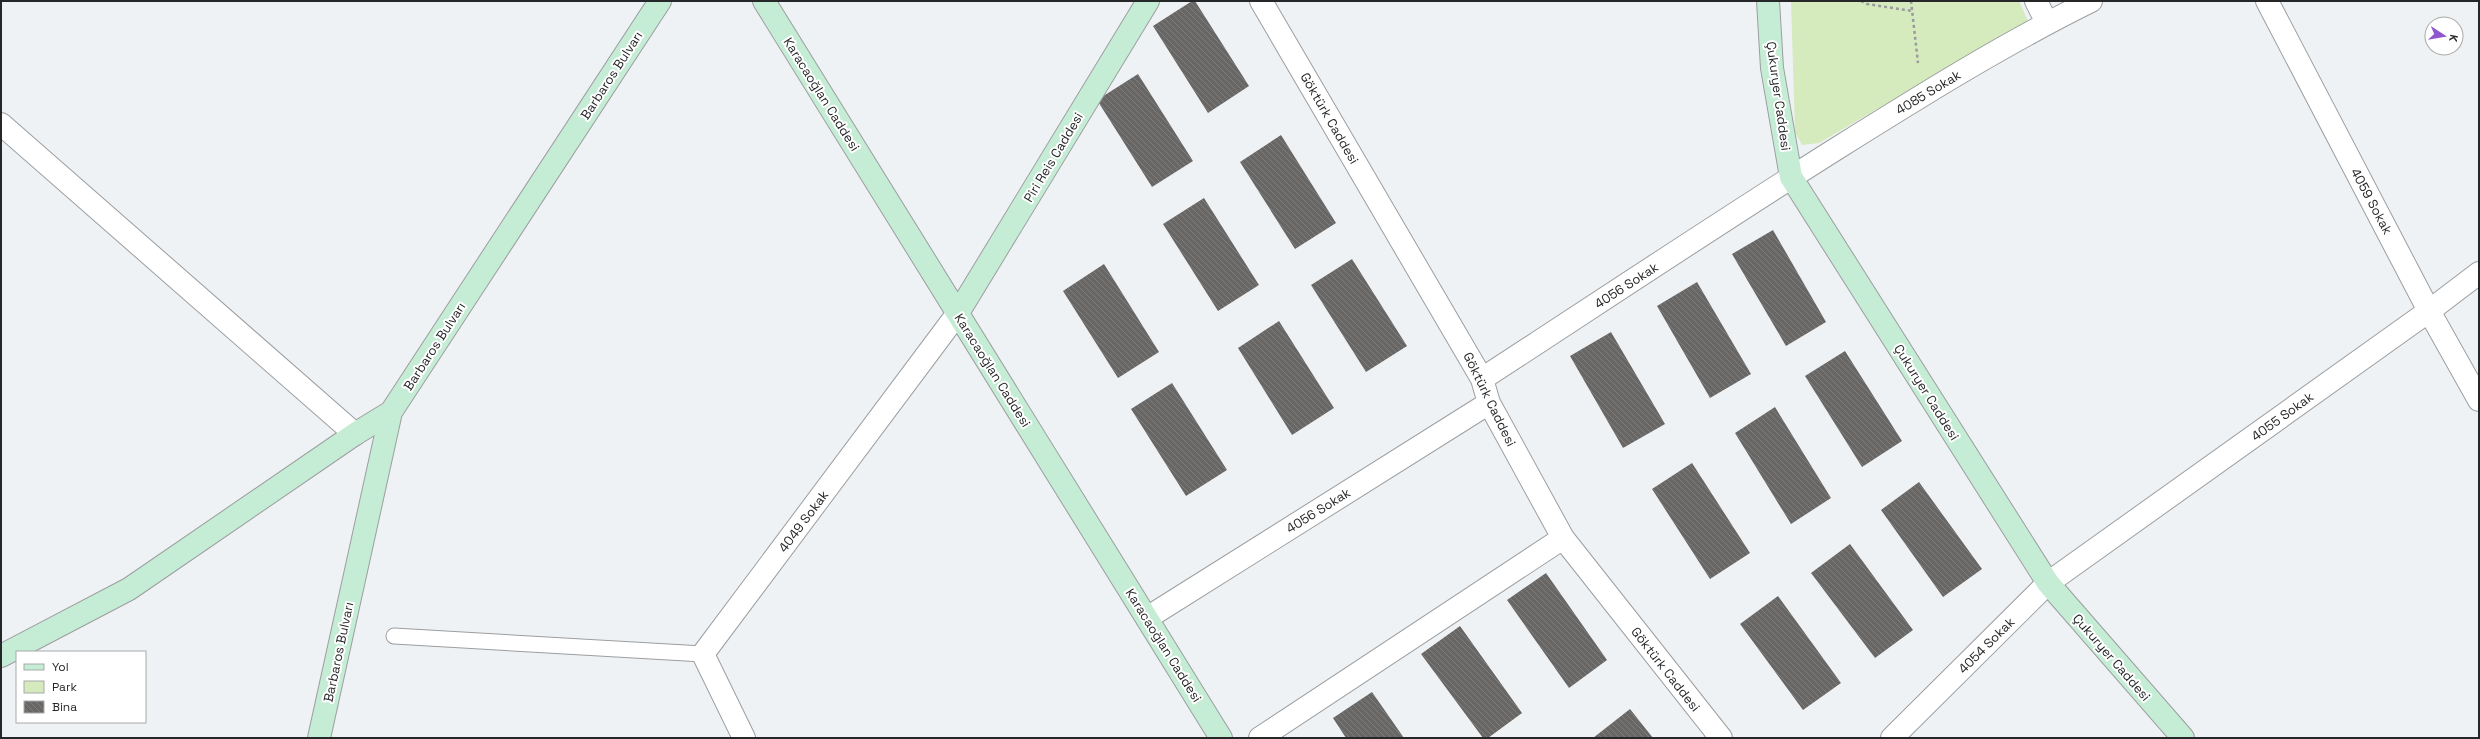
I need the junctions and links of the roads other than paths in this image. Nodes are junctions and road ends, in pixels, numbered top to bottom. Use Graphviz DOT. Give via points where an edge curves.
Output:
graph roads {
  1 [pos="660,1"];
  2 [pos="764,1"];
  3 [pos="1148,1"];
  4 [pos="1261,1"];
  5 [pos="1768,1"];
  6 [pos="2036,1"];
  7 [pos="2091,1"];
  8 [pos="2267,1"];
  9 [pos="2046,23"];
  10 [pos="1,124"];
  11 [pos="1791,177"];
  12 [pos="1770,191"];
  13 [pos="2479,273"];
  14 [pos="2430,311"];
  15 [pos="958,314"];
  16 [pos="1482,379"];
  17 [pos="2479,400"];
  18 [pos="1489,403"];
  19 [pos="391,412"];
  20 [pos="355,434"];
  21 [pos="1563,538"];
  22 [pos="2084,558"];
  23 [pos="2048,583"];
  24 [pos="1147,618"];
  25 [pos="394,636"];
  26 [pos="703,654"];
  27 [pos="1,656"];
  28 [pos="319,738"];
  29 [pos="744,738"];
  30 [pos="1221,738"];
  31 [pos="1260,738"];
  32 [pos="1721,738"];
  33 [pos="1892,738"];
  34 [pos="2183,738"];
  1 -- 19 [label="street, Barbaros Bulvarı"];
  2 -- 15 [label="street, Karacaoğlan Caddesi"];
  3 -- 15 [label="street, Piri Reis Caddesi"];
  4 -- 16 [label="street, Göktürk Caddesi"];
  5 -- 11 [label="street, Çukuryer Caddesi" via="1772,68"];
  6 -- 9 [label="street"];
  7 -- 9 [label="street, 4085 Sokak"];
  8 -- 14 [label="street, 4059 Sokak"];
  9 -- 11 [label="street, 4085 Sokak" via="1922,95"];
  10 -- 20 [label="street"];
  11 -- 12 [label="street, 4085 Sokak"];
  11 -- 23 [label="street, Çukuryer Caddesi"];
  12 -- 16 [label="street, 4056 Sokak"];
  13 -- 14 [label="street, 4055 Sokak"];
  14 -- 17 [label="street, 4059 Sokak"];
  14 -- 22 [label="street, 4055 Sokak"];
  15 -- 24 [label="street, Karacaoğlan Caddesi"];
  15 -- 26 [label="street, 4049 Sokak"];
  16 -- 18 [label="street, Göktürk Caddesi"];
  18 -- 21 [label="street, Göktürk Caddesi"];
  18 -- 24 [label="street, 4056 Sokak"];
  19 -- 20 [label="street"];
  19 -- 28 [label="street, Barbaros Bulvarı"];
  20 -- 27 [label="street" via="129,589"];
  21 -- 31 [label="street"];
  21 -- 32 [label="street, Göktürk Caddesi"];
  22 -- 23 [label="street, 4054 Sokak"];
  23 -- 33 [label="street, 4054 Sokak"];
  23 -- 34 [label="street, Çukuryer Caddesi"];
  24 -- 30 [label="street, Karacaoğlan Caddesi"];
  25 -- 26 [label="lane"];
  26 -- 29 [label="street"];
}
